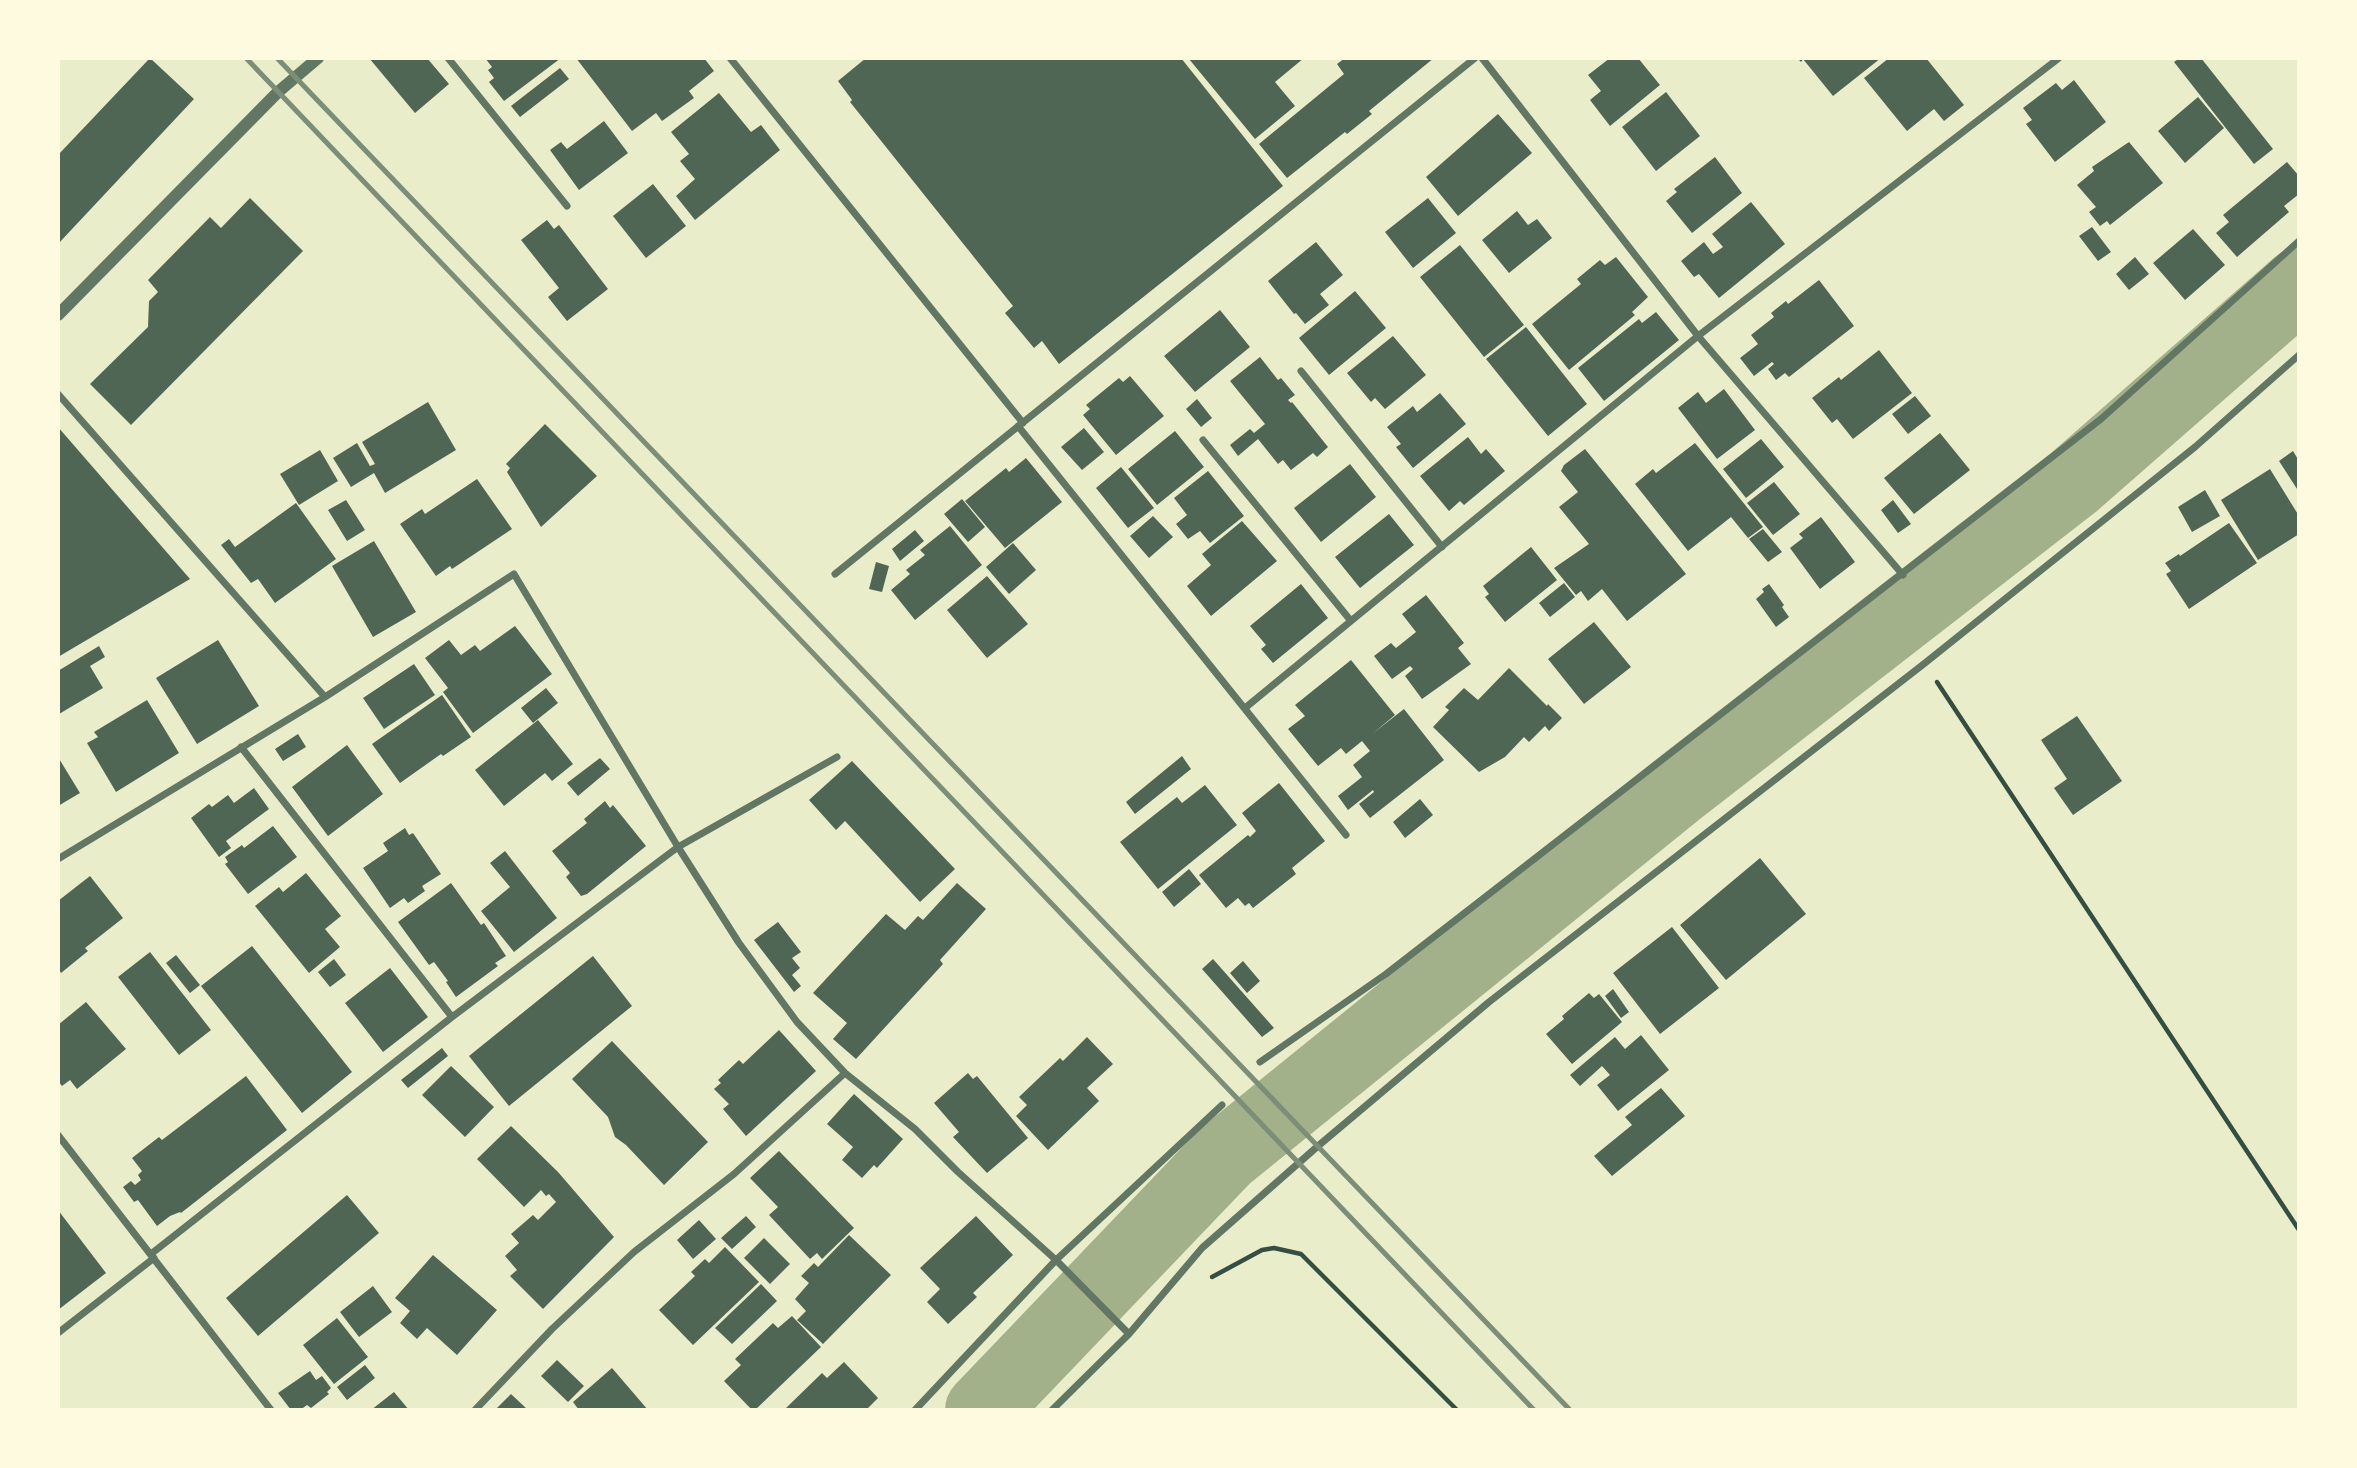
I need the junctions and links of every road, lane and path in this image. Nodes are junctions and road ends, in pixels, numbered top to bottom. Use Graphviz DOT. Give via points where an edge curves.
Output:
graph roads {
  1 [pos="317,58"];
  2 [pos="448,58"];
  3 [pos="730,58"];
  4 [pos="1475,58"];
  5 [pos="1482,58"];
  6 [pos="2059,58"];
  7 [pos="567,206"];
  8 [pos="2299,241"];
  9 [pos="58,316"];
  10 [pos="1698,336"];
  11 [pos="2299,355"];
  12 [pos="1301,371"];
  13 [pos="58,394"];
  14 [pos="1021,424"];
  15 [pos="1203,440"];
  16 [pos="1442,547"];
  17 [pos="835,574"];
  18 [pos="1903,575"];
  19 [pos="1350,621"];
  20 [pos="1925,663"];
  21 [pos="325,697"];
  22 [pos="1245,708"];
  23 [pos="241,747"];
  24 [pos="837,757"];
  25 [pos="1346,835"];
  26 [pos="678,847"];
  27 [pos="58,859"];
  28 [pos="452,1017"];
  29 [pos="1260,1062"];
  30 [pos="845,1073"];
  31 [pos="1222,1105"];
  32 [pos="58,1135"];
  33 [pos="2299,1230"];
  34 [pos="152,1256"];
  35 [pos="1056,1260"];
  36 [pos="1163,1294"];
  37 [pos="58,1333"];
  38 [pos="1129,1334"];
  39 [pos="271,1410"];
  40 [pos="475,1410"];
  41 [pos="915,1410"];
  42 [pos="1052,1410"];
  43 [pos="1457,1410"];
  1 -- 9 [label="street"];
  2 -- 7 [label="street"];
  3 -- 14 [label="street"];
  4 -- 14 [label="street"];
  5 -- 10 [label="street"];
  6 -- 10 [label="street"];
  8 -- 18 [label="street" via="2101,419"];
  10 -- 16 [label="street"];
  10 -- 18 [label="street"];
  11 -- 20 [label="street" via="2195,447"];
  12 -- 16 [label="street"];
  13 -- 21 [label="street"];
  14 -- 17 [label="street"];
  14 -- 22 [label="street"];
  15 -- 19 [label="street"];
  16 -- 19 [label="street"];
  18 -- 29 [label="street" via="1386,974"];
  19 -- 22 [label="street"];
  20 -- 33 [label="path"];
  20 -- 36 [label="street" via="1489,1002 1202,1248"];
  21 -- 23 [label="street"];
  21 -- 26 [label="street" via="514,575"];
  22 -- 25 [label="street"];
  23 -- 27 [label="street"];
  23 -- 28 [label="street"];
  24 -- 26 [label="street"];
  26 -- 28 [label="street"];
  26 -- 30 [label="street" via="739,943 797,1022"];
  28 -- 34 [label="street"];
  30 -- 35 [label="street" via="915,1129"];
  30 -- 40 [label="street" via="734,1174 634,1252"];
  31 -- 35 [label="street"];
  32 -- 34 [label="street"];
  34 -- 37 [label="street"];
  34 -- 39 [label="street"];
  35 -- 38 [label="street"];
  35 -- 41 [label="street"];
  36 -- 38 [label="street"];
  36 -- 43 [label="path" via="1194,1287 1262,1250 1301,1254"];
  38 -- 42 [label="street"];
}
